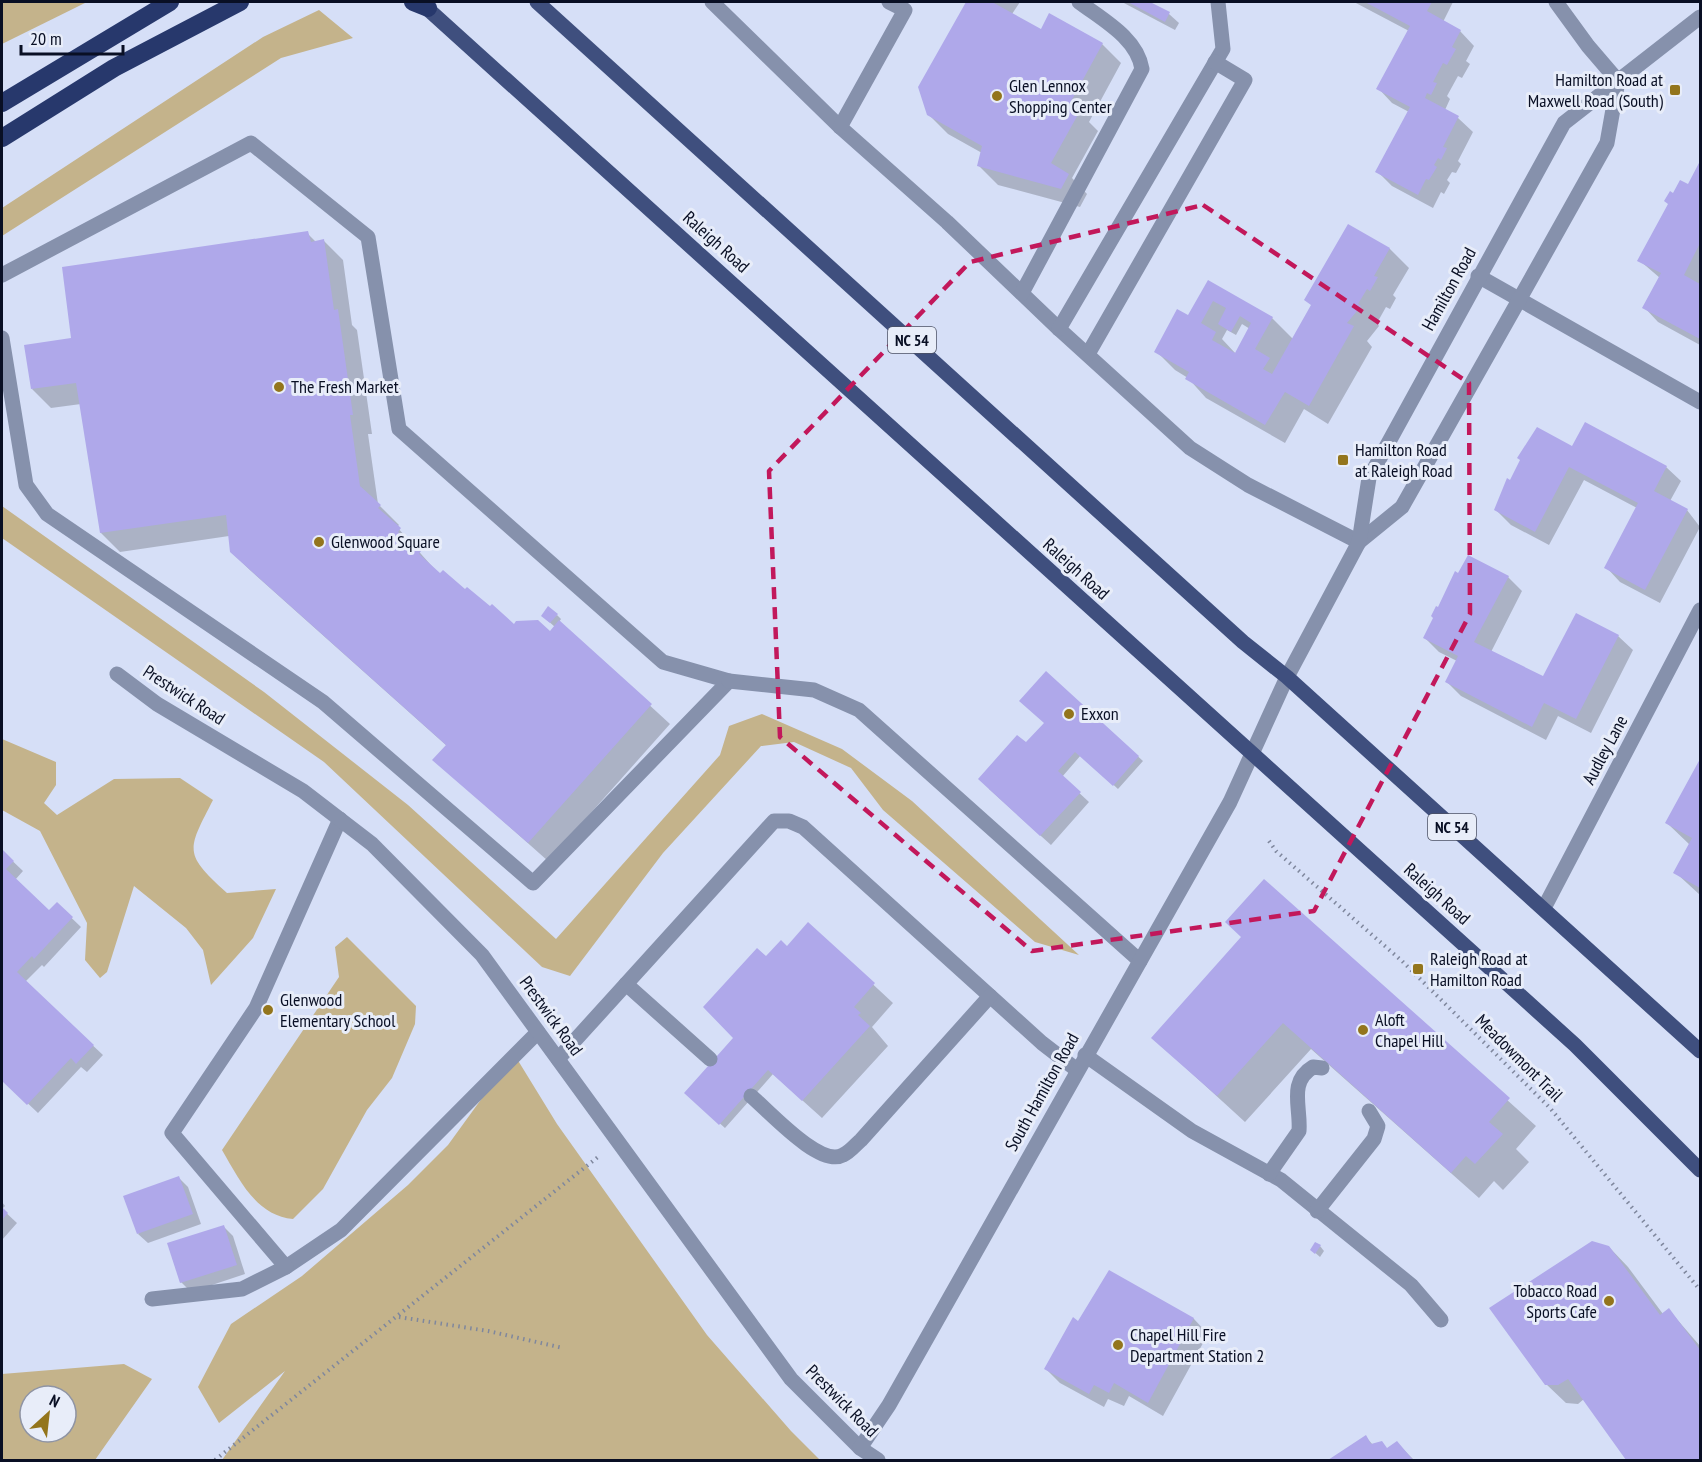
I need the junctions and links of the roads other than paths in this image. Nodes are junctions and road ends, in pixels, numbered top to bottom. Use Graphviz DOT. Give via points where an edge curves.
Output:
graph roads {
  1 [pos="170,2"];
  2 [pos="240,2"];
  3 [pos="537,2"];
  4 [pos="712,2"];
  5 [pos="889,2"];
  6 [pos="1079,2"];
  7 [pos="1218,2"];
  8 [pos="1556,2"];
  9 [pos="420,4"];
  10 [pos="1701,17"];
  11 [pos="1215,62"];
  12 [pos="1618,81"];
  13 [pos="2,103"];
  14 [pos="840,127"];
  15 [pos="2,138"];
  16 [pos="2,275"];
  17 [pos="1478,276"];
  18 [pos="1022,293"];
  19 [pos="1519,300"];
  20 [pos="1059,329"];
  21 [pos="2,338"];
  22 [pos="1088,354"];
  23 [pos="1701,402"];
  24 [pos="1359,542"];
  25 [pos="1701,610"];
  26 [pos="117,674"];
  27 [pos="1287,677"];
  28 [pos="729,681"];
  29 [pos="1252,752"];
  30 [pos="340,819"];
  31 [pos="1544,908"];
  32 [pos="1140,961"];
  33 [pos="626,984"];
  34 [pos="990,996"];
  35 [pos="538,1032"];
  36 [pos="1701,1051"];
  37 [pos="1085,1055"];
  38 [pos="558,1059"];
  39 [pos="710,1059"];
  40 [pos="1322,1068"];
  41 [pos="1077,1070"];
  42 [pos="751,1096"];
  43 [pos="1369,1111"];
  44 [pos="1701,1170"];
  45 [pos="1269,1174"];
  46 [pos="1317,1211"];
  47 [pos="286,1267"];
  48 [pos="152,1299"];
  49 [pos="1441,1320"];
  50 [pos="860,1448"];
  51 [pos="878,1461"];
  1 -- 13 [label="highway"];
  2 -- 15 [label="highway" via="114,68"];
  3 -- 27 [label="main road, NC 54" via="1234,634"];
  4 -- 14 [label="street"];
  5 -- 14 [label="street" via="905,10"];
  6 -- 18 [label="street" via="1122,34 1140,55 1142,69"];
  7 -- 11 [label="street" via="1223,49"];
  8 -- 12 [label="street"];
  9 -- 29 [label="main road, Raleigh Road"];
  10 -- 12 [label="street, Hamilton Road"];
  11 -- 20 [label="street"];
  11 -- 22 [label="street" via="1245,80"];
  12 -- 17 [label="street, Hamilton Road" via="1564,123"];
  12 -- 19 [label="street, Hamilton Road" via="1607,143"];
  14 -- 18 [label="street"];
  16 -- 28 [label="street" via="251,143 368,237 399,429 663,662"];
  17 -- 19 [label="street"];
  17 -- 24 [label="street, Hamilton Road" via="1369,478"];
  18 -- 20 [label="street"];
  19 -- 23 [label="street"];
  19 -- 24 [label="street, Hamilton Road" via="1402,507"];
  20 -- 22 [label="street"];
  21 -- 28 [label="street" via="26,485 47,514 322,702 533,883"];
  22 -- 24 [label="street" via="1190,448 1248,485"];
  24 -- 27 [label="street, Hamilton Road"];
  25 -- 31 [label="street, Audley Lane"];
  26 -- 30 [label="street, Prestwick Road" via="157,704 303,791"];
  27 -- 29 [label="street, Hamilton Road"];
  27 -- 31 [label="main road, NC 54"];
  28 -- 32 [label="street" via="814,690 859,710"];
  29 -- 32 [label="street, South Hamilton Road" via="1230,802"];
  29 -- 44 [label="main road, Raleigh Road" via="1575,1045"];
  30 -- 35 [label="street, Prestwick Road" via="372,844 482,955"];
  30 -- 47 [label="street" via="256,1008 172,1133"];
  31 -- 36 [label="main road, NC 54"];
  32 -- 37 [label="street, South Hamilton Road"];
  33 -- 34 [label="street" via="774,821 789,821 803,827"];
  33 -- 38 [label="street"];
  33 -- 39 [label="street"];
  34 -- 41 [label="street"];
  34 -- 42 [label="street" via="843,1156 815,1152"];
  35 -- 38 [label="street, Prestwick Road"];
  35 -- 47 [label="street" via="341,1230"];
  37 -- 41 [label="street, South Hamilton Road"];
  37 -- 45 [label="street" via="1192,1131"];
  38 -- 50 [label="street, Prestwick Road" via="791,1379"];
  40 -- 45 [label="street" via="1304,1072 1296,1103 1299,1131"];
  41 -- 50 [label="street, South Hamilton Road" via="889,1405"];
  43 -- 46 [label="street" via="1378,1126 1374,1139"];
  45 -- 46 [label="street"];
  46 -- 49 [label="street" via="1411,1285"];
  47 -- 48 [label="street" via="242,1289"];
  50 -- 51 [label="street, Prestwick Road"];
}
